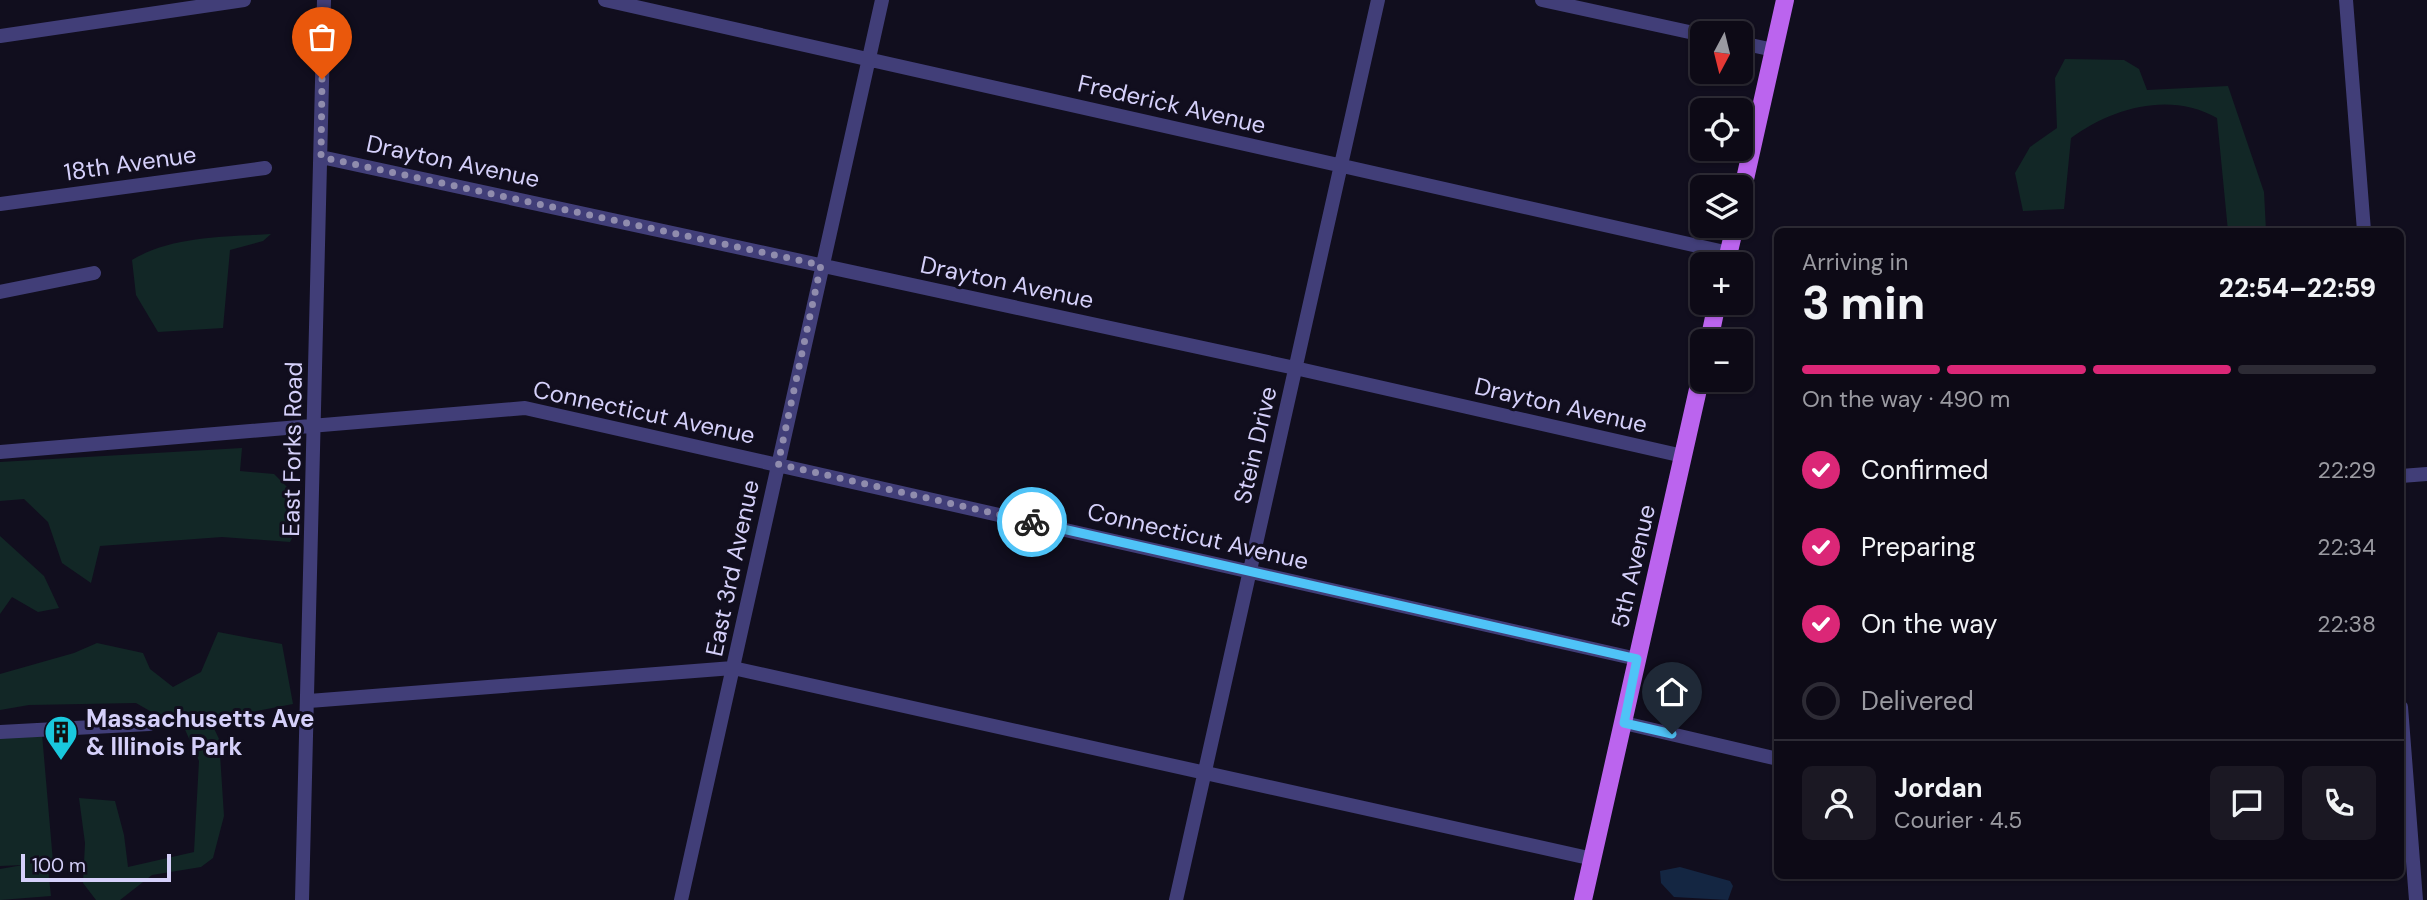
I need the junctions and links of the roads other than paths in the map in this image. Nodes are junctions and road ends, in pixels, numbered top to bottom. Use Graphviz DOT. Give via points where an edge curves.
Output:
graph roads {
  1 [pos="244,0"];
  2 [pos="324,0"];
  3 [pos="604,0"];
  4 [pos="882,0"];
  5 [pos="1378,0"];
  6 [pos="1542,0"];
  7 [pos="1785,0"];
  8 [pos="2346,0"];
  9 [pos="1690,32"];
  10 [pos="0,36"];
  11 [pos="1754,46"];
  12 [pos="1774,50"];
  13 [pos="869,60"];
  14 [pos="321,157"];
  15 [pos="1341,166"];
  16 [pos="265,168"];
  17 [pos="1746,175"];
  18 [pos="0,204"];
  19 [pos="2364,228"];
  20 [pos="1698,252"];
  21 [pos="821,265"];
  22 [pos="94,274"];
  23 [pos="0,292"];
  24 [pos="1295,368"];
  25 [pos="1697,392"];
  26 [pos="315,425"];
  27 [pos="0,452"];
  28 [pos="1682,456"];
  29 [pos="778,464"];
  30 [pos="2427,474"];
  31 [pos="2404,476"];
  32 [pos="1249,572"];
  33 [pos="1637,659"];
  34 [pos="733,668"];
  35 [pos="309,701"];
  36 [pos="1624,723"];
  37 [pos="149,724"];
  38 [pos="0,732"];
  39 [pos="2404,746"];
  40 [pos="1774,758"];
  41 [pos="1204,772"];
  42 [pos="1593,859"];
  43 [pos="302,900"];
  44 [pos="681,900"];
  45 [pos="1176,900"];
  46 [pos="1584,900"];
  47 [pos="2416,900"];
  1 -- 10 [label="street"];
  2 -- 14 [label="street, East Forks Road"];
  3 -- 13 [label="street, Frederick Avenue"];
  4 -- 13 [label="street, East 3rd Avenue"];
  5 -- 15 [label="street, Stein Drive"];
  6 -- 9 [label="street"];
  7 -- 12 [label="main road"];
  8 -- 19 [label="street"];
  11 -- 12 [label="street"];
  12 -- 17 [label="main road"];
  13 -- 15 [label="street, Frederick Avenue"];
  13 -- 21 [label="street, East 3rd Avenue"];
  14 -- 21 [label="street, Drayton Avenue"];
  14 -- 26 [label="street, East Forks Road"];
  15 -- 20 [label="street, Frederick Avenue"];
  15 -- 24 [label="street, Stein Drive"];
  16 -- 18 [label="street, 18th Avenue"];
  21 -- 24 [label="street, Drayton Avenue"];
  21 -- 29 [label="street, East 3rd Avenue"];
  22 -- 23 [label="street"];
  24 -- 28 [label="street, Drayton Avenue"];
  24 -- 32 [label="street, Stein Drive"];
  25 -- 28 [label="main road, 5th Avenue"];
  26 -- 27 [label="street, Connecticut Avenue"];
  26 -- 29 [label="street, Connecticut Avenue" via="525,408"];
  26 -- 35 [label="street, East Forks Road"];
  28 -- 33 [label="main road, 5th Avenue"];
  29 -- 32 [label="street, Connecticut Avenue"];
  29 -- 34 [label="street, East 3rd Avenue"];
  30 -- 31 [label="street"];
  32 -- 33 [label="street, Connecticut Avenue"];
  32 -- 41 [label="street, Stein Drive"];
  33 -- 36 [label="main road, 5th Avenue"];
  34 -- 35 [label="street"];
  34 -- 41 [label="street"];
  34 -- 44 [label="street, East 3rd Avenue"];
  35 -- 43 [label="street, East Forks Road"];
  36 -- 40 [label="street"];
  36 -- 42 [label="main road, 5th Avenue"];
  37 -- 38 [label="street"];
  39 -- 47 [label="street"];
  41 -- 42 [label="street"];
  41 -- 45 [label="street, Stein Drive"];
  42 -- 46 [label="main road, 5th Avenue"];
}
